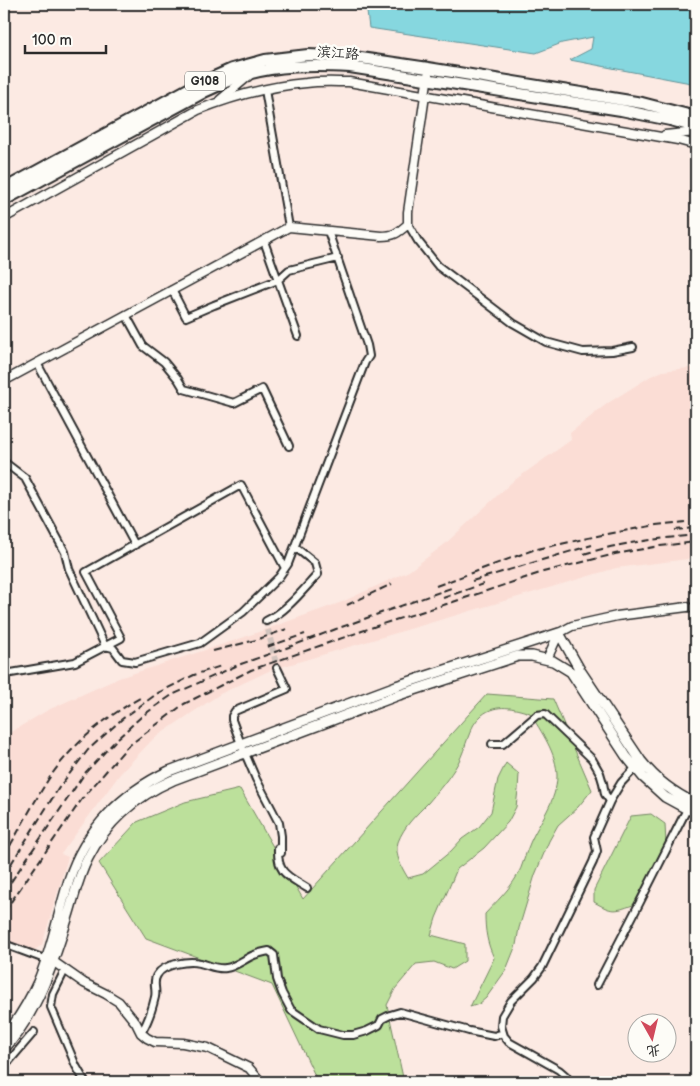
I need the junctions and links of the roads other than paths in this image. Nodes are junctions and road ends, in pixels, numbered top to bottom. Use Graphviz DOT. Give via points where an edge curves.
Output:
graph roads {
  1 [pos="251,74"];
  2 [pos="428,74"];
  3 [pos="265,90"];
  4 [pos="425,96"];
  5 [pos="216,103"];
  6 [pos="696,117"];
  7 [pos="696,127"];
  8 [pos="696,132"];
  9 [pos="656,136"];
  10 [pos="696,145"];
  11 [pos="4,188"];
  12 [pos="4,200"];
  13 [pos="4,218"];
  14 [pos="408,224"];
  15 [pos="289,227"];
  16 [pos="328,231"];
  17 [pos="264,241"];
  18 [pos="338,258"];
  19 [pos="278,280"];
  20 [pos="172,290"];
  21 [pos="126,315"];
  22 [pos="298,336"];
  23 [pos="633,347"];
  24 [pos="37,363"];
  25 [pos="4,381"];
  26 [pos="289,446"];
  27 [pos="4,462"];
  28 [pos="135,545"];
  29 [pos="295,547"];
  30 [pos="285,568"];
  31 [pos="687,607"];
  32 [pos="696,609"];
  33 [pos="266,621"];
  34 [pos="559,633"];
  35 [pos="105,646"];
  36 [pos="547,659"];
  37 [pos="277,668"];
  38 [pos="4,672"];
  39 [pos="492,744"];
  40 [pos="243,749"];
  41 [pos="638,765"];
  42 [pos="610,801"];
  43 [pos="696,804"];
  44 [pos="270,808"];
  45 [pos="687,809"];
  46 [pos="696,812"];
  47 [pos="281,853"];
  48 [pos="307,888"];
  49 [pos="4,944"];
  50 [pos="50,961"];
  51 [pos="65,970"];
  52 [pos="597,985"];
  53 [pos="34,1032"];
  54 [pos="141,1033"];
  55 [pos="503,1033"];
  56 [pos="4,1038"];
  57 [pos="4,1049"];
  58 [pos="4,1067"];
  59 [pos="84,1080"];
  60 [pos="261,1082"];
  61 [pos="570,1082"];
  1 -- 2 [label="highway, 滨江路 / G108" via="308,65"];
  1 -- 5 [label="street"];
  1 -- 12 [label="highway, 滨江路 / G108" via="204,92"];
  2 -- 4 [label="street"];
  2 -- 6 [label="highway, 滨江路 / G108" via="642,103"];
  2 -- 7 [label="highway, 滨江路 / G108"];
  2 -- 11 [label="highway, 滨江路 / G108" via="354,57 308,55 265,60 232,69 192,86"];
  3 -- 4 [label="street" via="307,82 349,82"];
  3 -- 5 [label="street"];
  3 -- 15 [label="street"];
  4 -- 9 [label="street"];
  4 -- 14 [label="street"];
  5 -- 13 [label="street"];
  8 -- 9 [label="street"];
  9 -- 10 [label="street"];
  14 -- 16 [label="street" via="392,236"];
  14 -- 23 [label="street" via="438,266 513,323 546,342 583,352"];
  15 -- 16 [label="street"];
  15 -- 17 [label="street"];
  16 -- 18 [label="street"];
  17 -- 19 [label="street"];
  17 -- 20 [label="street"];
  18 -- 19 [label="street" via="289,270"];
  18 -- 29 [label="street" via="368,356"];
  19 -- 20 [label="street" via="186,317"];
  19 -- 22 [label="street"];
  20 -- 21 [label="street"];
  21 -- 24 [label="street"];
  21 -- 26 [label="street" via="143,346 164,362 184,389 234,403 262,389"];
  24 -- 25 [label="street"];
  24 -- 28 [label="street"];
  27 -- 35 [label="street" via="25,478 65,552 69,569"];
  28 -- 30 [label="street" via="241,485"];
  28 -- 35 [label="street" via="86,572 121,638"];
  29 -- 30 [label="street"];
  29 -- 33 [label="street" via="314,563 318,574 284,610"];
  30 -- 35 [label="street" via="243,612 200,643 135,662 122,660 113,648"];
  31 -- 32 [label="street"];
  31 -- 34 [label="street" via="617,616 572,626"];
  34 -- 36 [label="street"];
  34 -- 40 [label="main road" via="396,686"];
  34 -- 41 [label="main road"];
  35 -- 38 [label="street" via="75,662"];
  36 -- 40 [label="main road" via="518,656"];
  36 -- 41 [label="main road" via="571,672"];
  37 -- 40 [label="street" via="286,688 235,711 232,716"];
  39 -- 42 [label="street" via="503,744 537,715 545,714 592,759"];
  40 -- 44 [label="street"];
  40 -- 50 [label="main road" via="158,776 126,797 108,814 75,864"];
  41 -- 42 [label="street"];
  41 -- 43 [label="main road"];
  41 -- 45 [label="main road" via="642,778"];
  42 -- 55 [label="street" via="594,837 597,851 593,862 542,967 511,1001 502,1016"];
  44 -- 47 [label="street" via="280,827"];
  44 -- 48 [label="street" via="277,833 280,866 286,875"];
  45 -- 46 [label="main road"];
  45 -- 52 [label="street"];
  49 -- 50 [label="street"];
  50 -- 51 [label="street"];
  50 -- 56 [label="main road"];
  50 -- 57 [label="main road" via="47,979 27,1017"];
  51 -- 54 [label="street" via="119,1002"];
  51 -- 59 [label="street" via="53,994 52,1007"];
  53 -- 58 [label="street"];
  54 -- 55 [label="street" via="156,994 155,979 164,968 192,962 227,968 269,951 274,955 277,980 291,1010 319,1029 344,1036 354,1035 400,1012 478,1033 494,1036"];
  54 -- 60 [label="street" via="156,1042 208,1048 249,1068"];
  55 -- 61 [label="street" via="509,1042 559,1070"];
}
